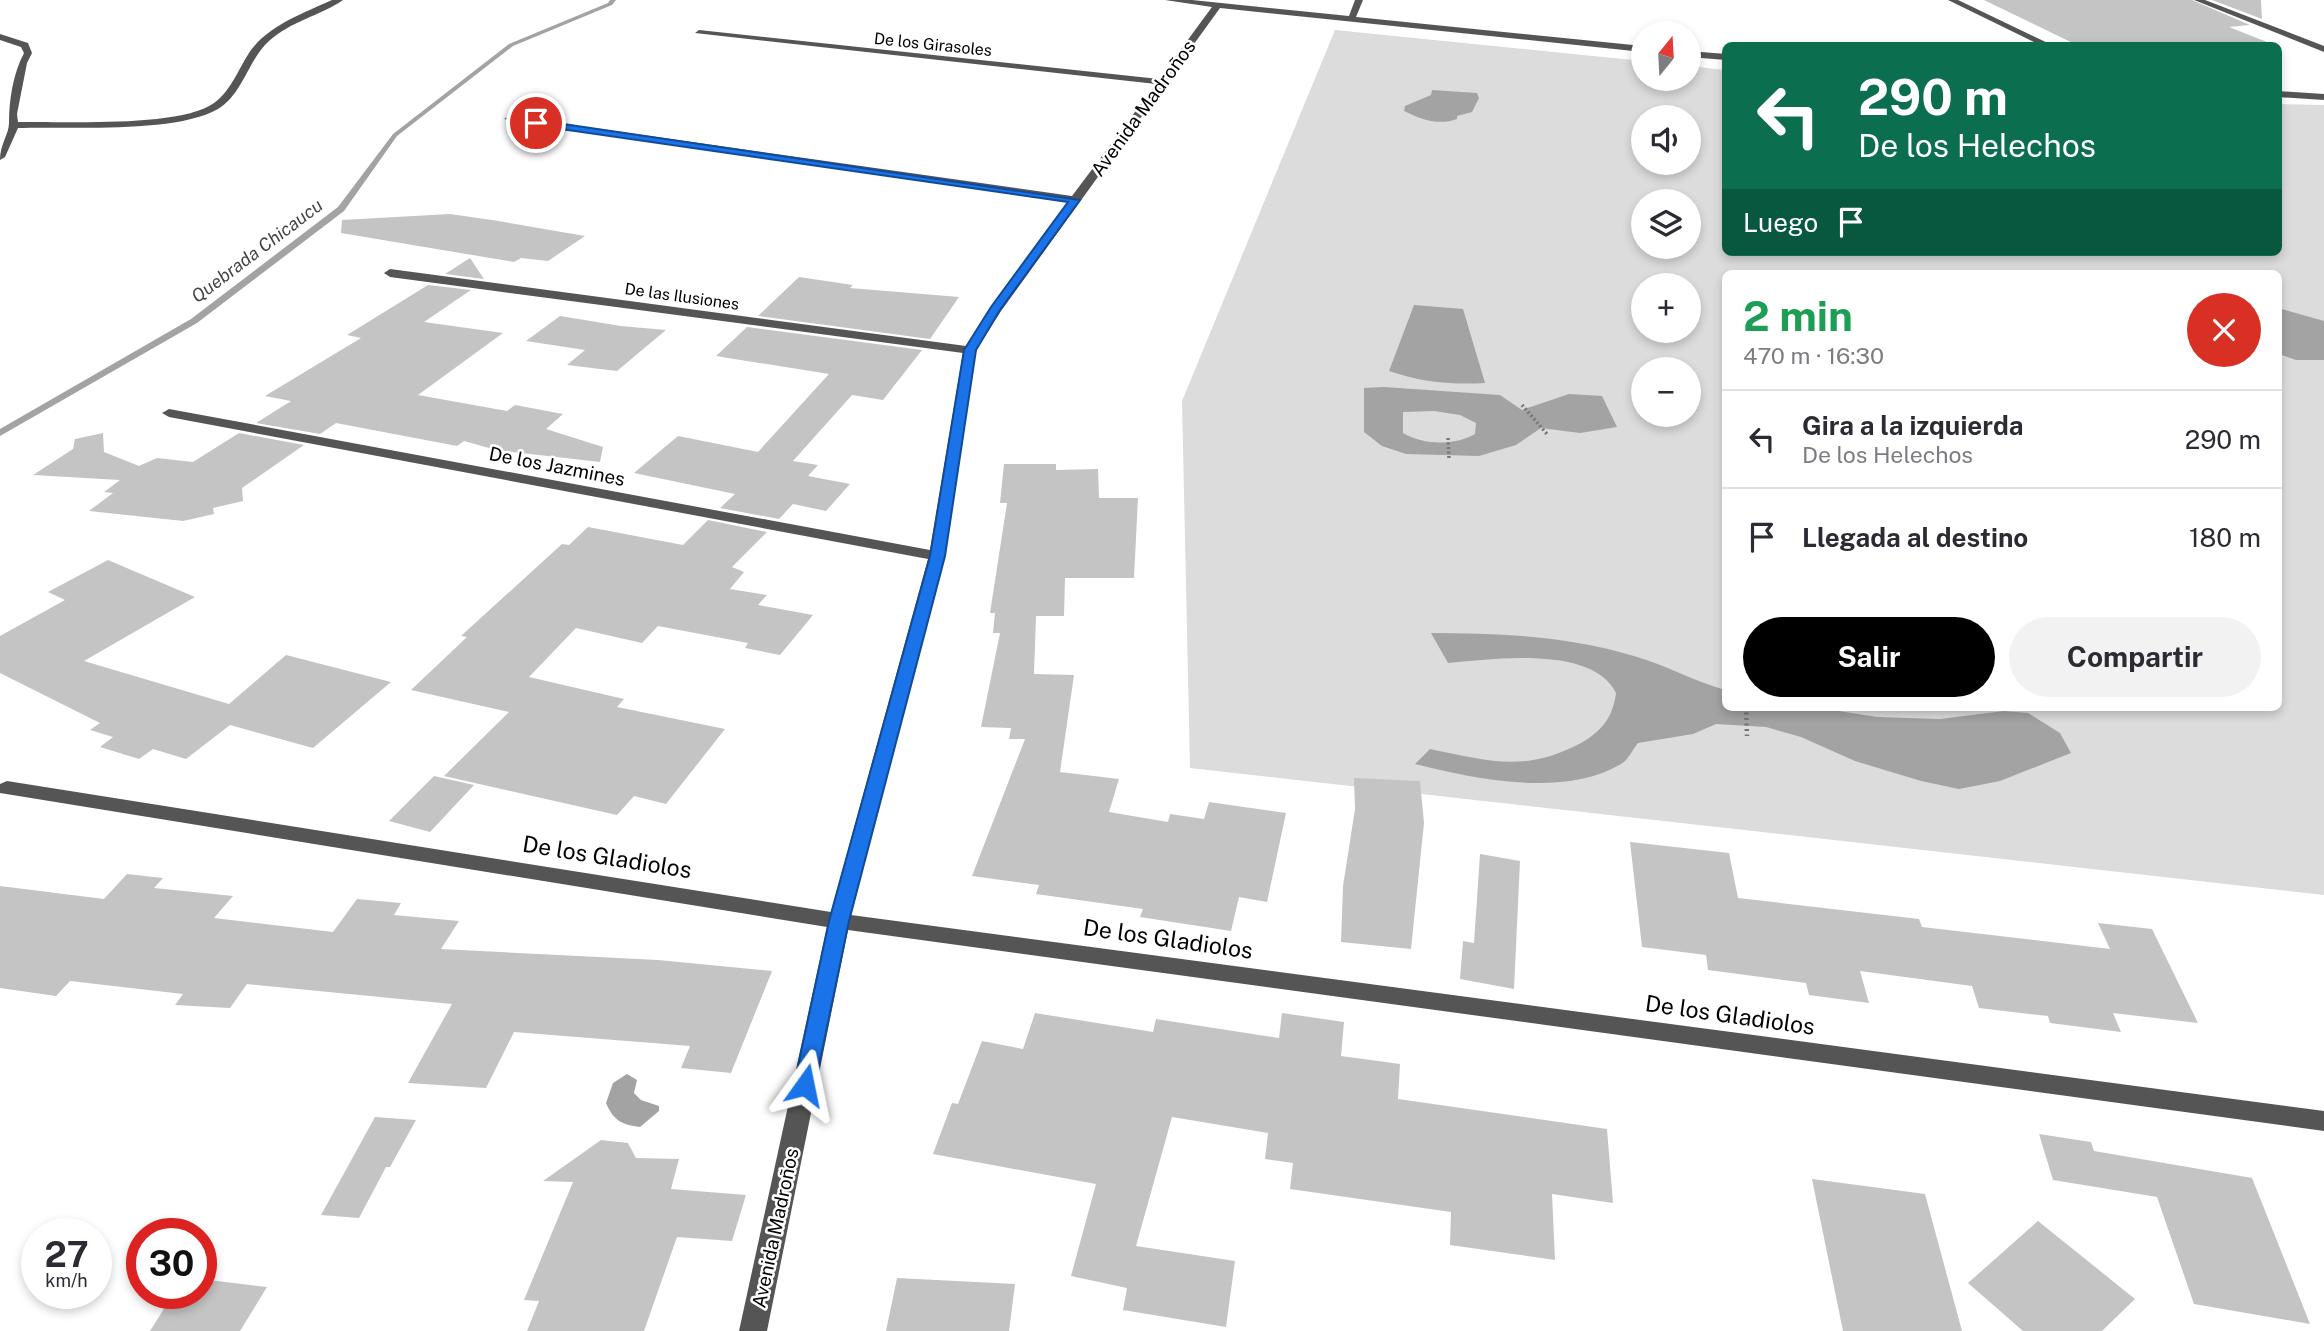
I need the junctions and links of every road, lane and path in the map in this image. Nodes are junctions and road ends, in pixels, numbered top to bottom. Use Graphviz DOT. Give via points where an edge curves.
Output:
graph roads {
  1 [pos="339,0"];
  2 [pos="1169,0"];
  3 [pos="1360,0"];
  4 [pos="1952,0"];
  5 [pos="2198,0"];
  6 [pos="1217,6"];
  7 [pos="1352,18"];
  8 [pos="699,33"];
  9 [pos="0,37"];
  10 [pos="2041,42"];
  11 [pos="1631,48"];
  12 [pos="2324,49"];
  13 [pos="1701,55"];
  14 [pos="1722,57"];
  15 [pos="1164,82"];
  16 [pos="2282,94"];
  17 [pos="2324,97"];
  18 [pos="509,119"];
  19 [pos="14,125"];
  20 [pos="0,157"];
  21 [pos="1075,200"];
  22 [pos="390,273"];
  23 [pos="970,350"];
  24 [pos="1522,405"];
  25 [pos="169,413"];
  26 [pos="1547,434"];
  27 [pos="1448,439"];
  28 [pos="1449,459"];
  29 [pos="937,556"];
  30 [pos="1746,711"];
  31 [pos="1747,736"];
  32 [pos="8,788"];
  33 [pos="839,921"];
  34 [pos="2324,1121"];
  35 [pos="753,1331"];
  1 -- 19 [label="street" via="271,35 231,91 200,114"];
  2 -- 6 [label="street"];
  3 -- 7 [label="street"];
  4 -- 10 [label="street"];
  5 -- 12 [label="street"];
  6 -- 7 [label="street"];
  6 -- 15 [label="street, Avenida Madroños"];
  7 -- 11 [label="street"];
  8 -- 15 [label="street, De los Girasoles"];
  9 -- 19 [label="street" via="25,45 28,53 12,114"];
  13 -- 14 [label="street"];
  15 -- 21 [label="street, Avenida Madroños"];
  16 -- 17 [label="street"];
  18 -- 21 [label="street"];
  19 -- 20 [label="street"];
  21 -- 23 [label="street, Avenida Madroños"];
  22 -- 23 [label="street, De las Ilusiones"];
  23 -- 29 [label="street, Avenida Madroños"];
  24 -- 26 [label="path"];
  25 -- 29 [label="street, De los Jazmines"];
  27 -- 28 [label="path"];
  29 -- 33 [label="street, Avenida Madroños"];
  30 -- 31 [label="path"];
  32 -- 33 [label="street, De los Gladiolos"];
  33 -- 34 [label="street, De los Gladiolos"];
  33 -- 35 [label="street, Avenida Madroños"];
}
